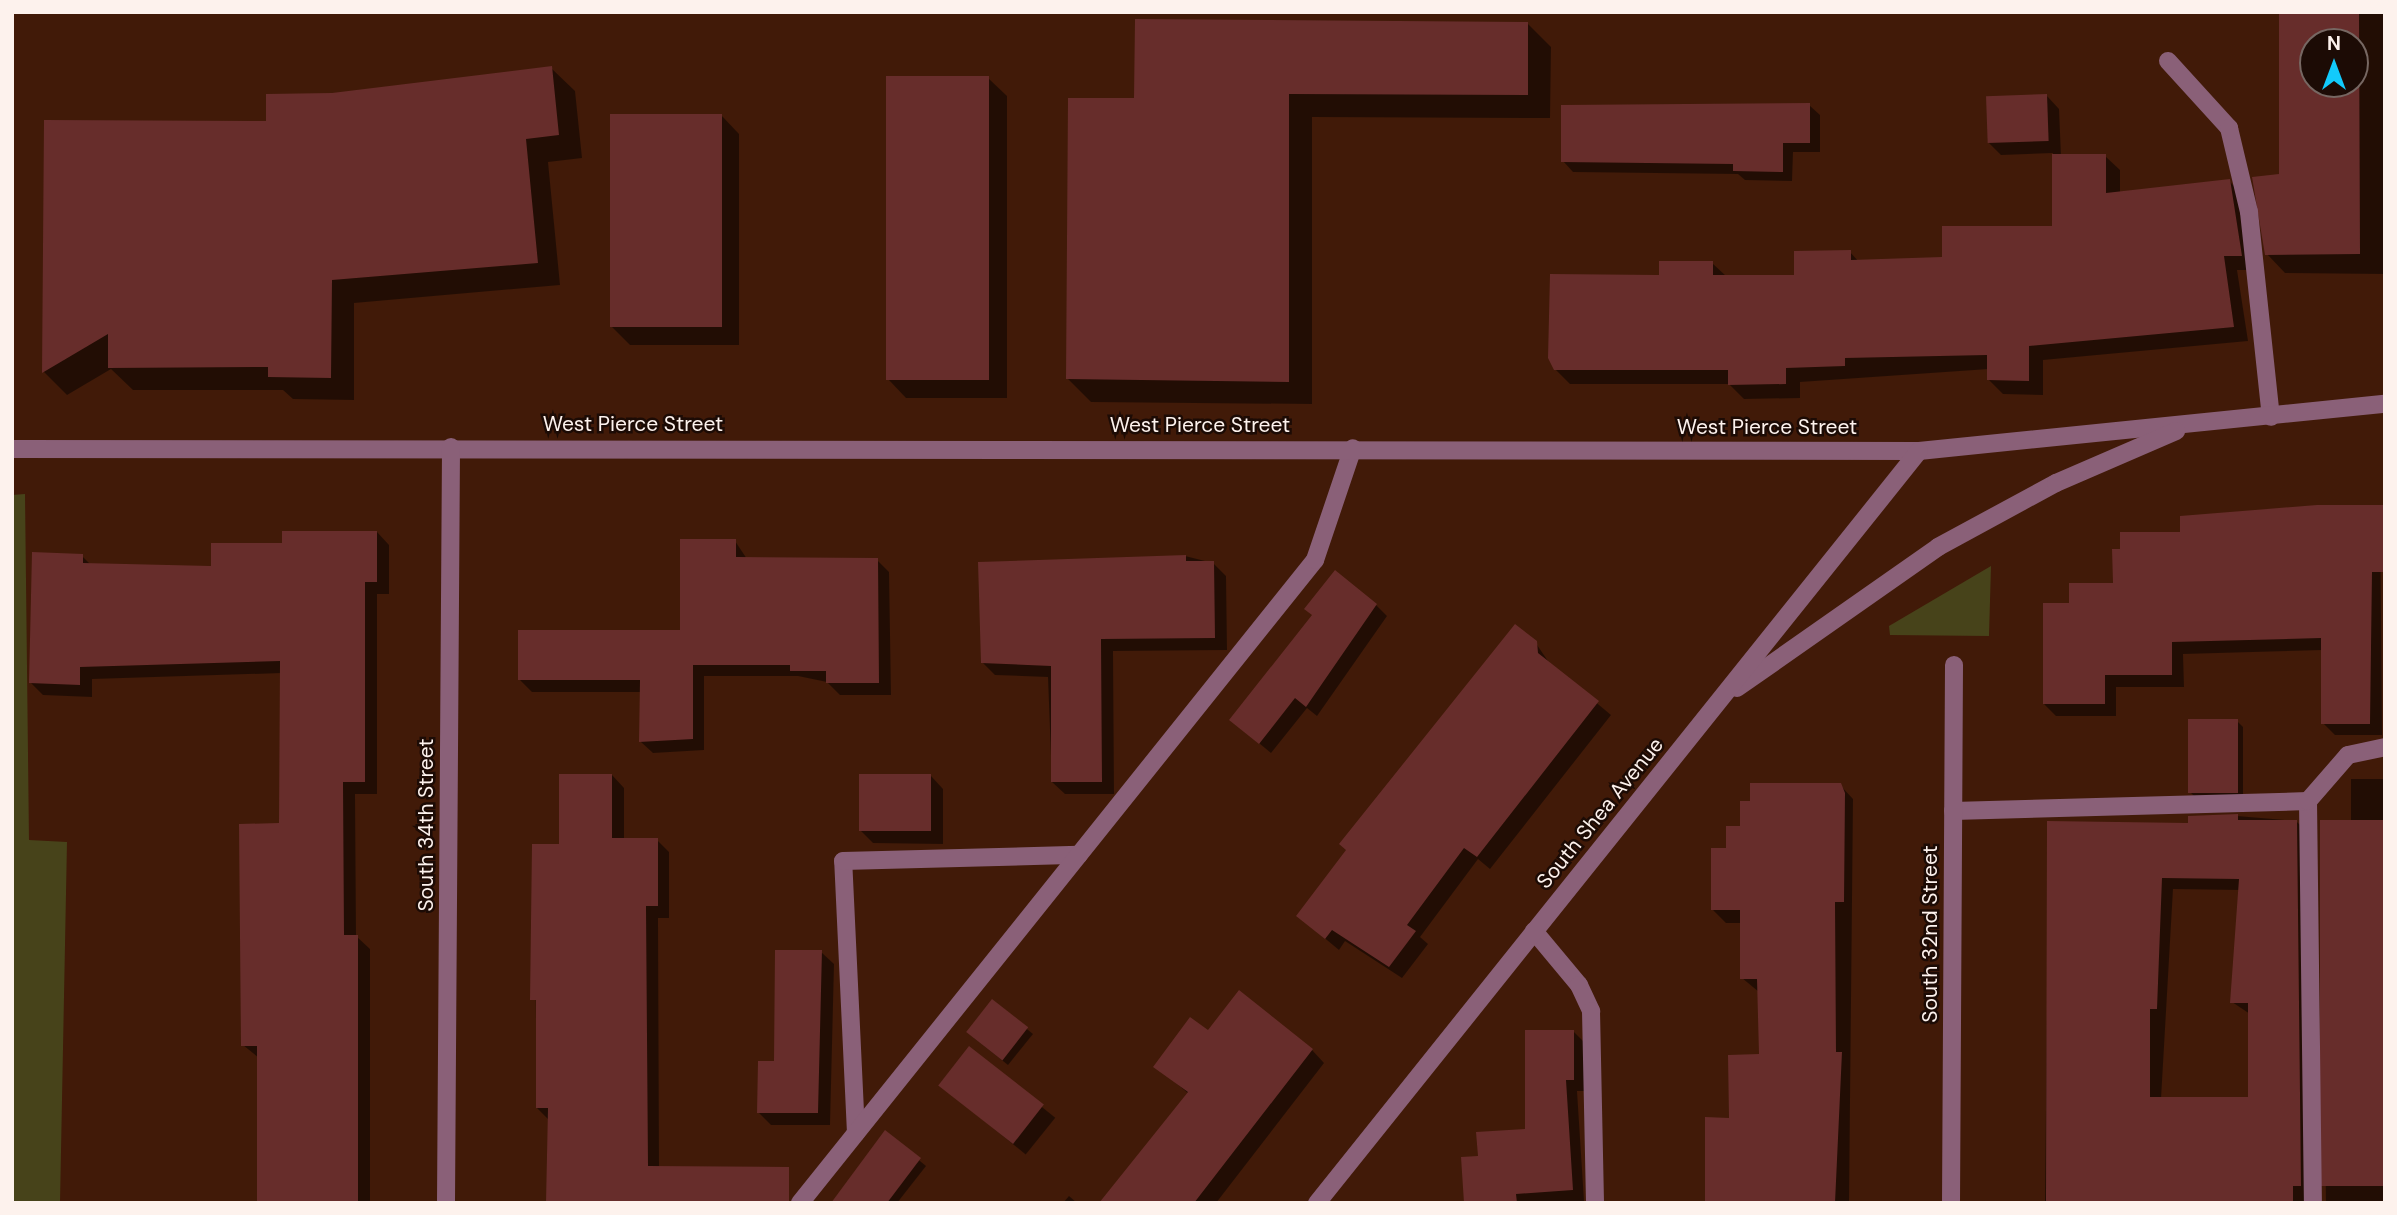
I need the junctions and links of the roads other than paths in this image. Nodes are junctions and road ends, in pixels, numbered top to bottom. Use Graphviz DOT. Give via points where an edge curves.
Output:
graph roads {
  1 [pos="2168,61"];
  2 [pos="2385,404"];
  3 [pos="2271,417"];
  4 [pos="2194,424"];
  5 [pos="450,447"];
  6 [pos="12,449"];
  7 [pos="1353,449"];
  8 [pos="1919,451"];
  9 [pos="1954,665"];
  10 [pos="1714,705"];
  11 [pos="2385,747"];
  12 [pos="2308,801"];
  13 [pos="1953,811"];
  14 [pos="1079,855"];
  15 [pos="1534,931"];
  16 [pos="856,1133"];
  17 [pos="446,1203"];
  18 [pos="800,1203"];
  19 [pos="1317,1203"];
  20 [pos="1595,1203"];
  21 [pos="1951,1203"];
  22 [pos="2313,1203"];
  1 -- 3 [label="street" via="2229,128 2249,212"];
  2 -- 3 [label="street, West Pierce Street"];
  3 -- 4 [label="street, West Pierce Street"];
  4 -- 8 [label="street, West Pierce Street"];
  4 -- 10 [label="street" via="2056,483 1938,547"];
  5 -- 6 [label="street, West Pierce Street"];
  5 -- 7 [label="street, West Pierce Street"];
  5 -- 17 [label="street, South 34th Street"];
  7 -- 8 [label="street, West Pierce Street"];
  7 -- 14 [label="street" via="1315,559"];
  8 -- 10 [label="street, South Shea Avenue"];
  9 -- 13 [label="street, South 32nd Street"];
  10 -- 15 [label="street, South Shea Avenue"];
  11 -- 12 [label="street" via="2348,755"];
  12 -- 13 [label="street"];
  12 -- 22 [label="street"];
  13 -- 21 [label="street, South 32nd Street"];
  14 -- 16 [label="street"];
  14 -- 16 [label="street" via="843,861"];
  15 -- 19 [label="street, South Shea Avenue"];
  15 -- 20 [label="street" via="1578,985 1591,1011"];
  16 -- 18 [label="street"];
}
